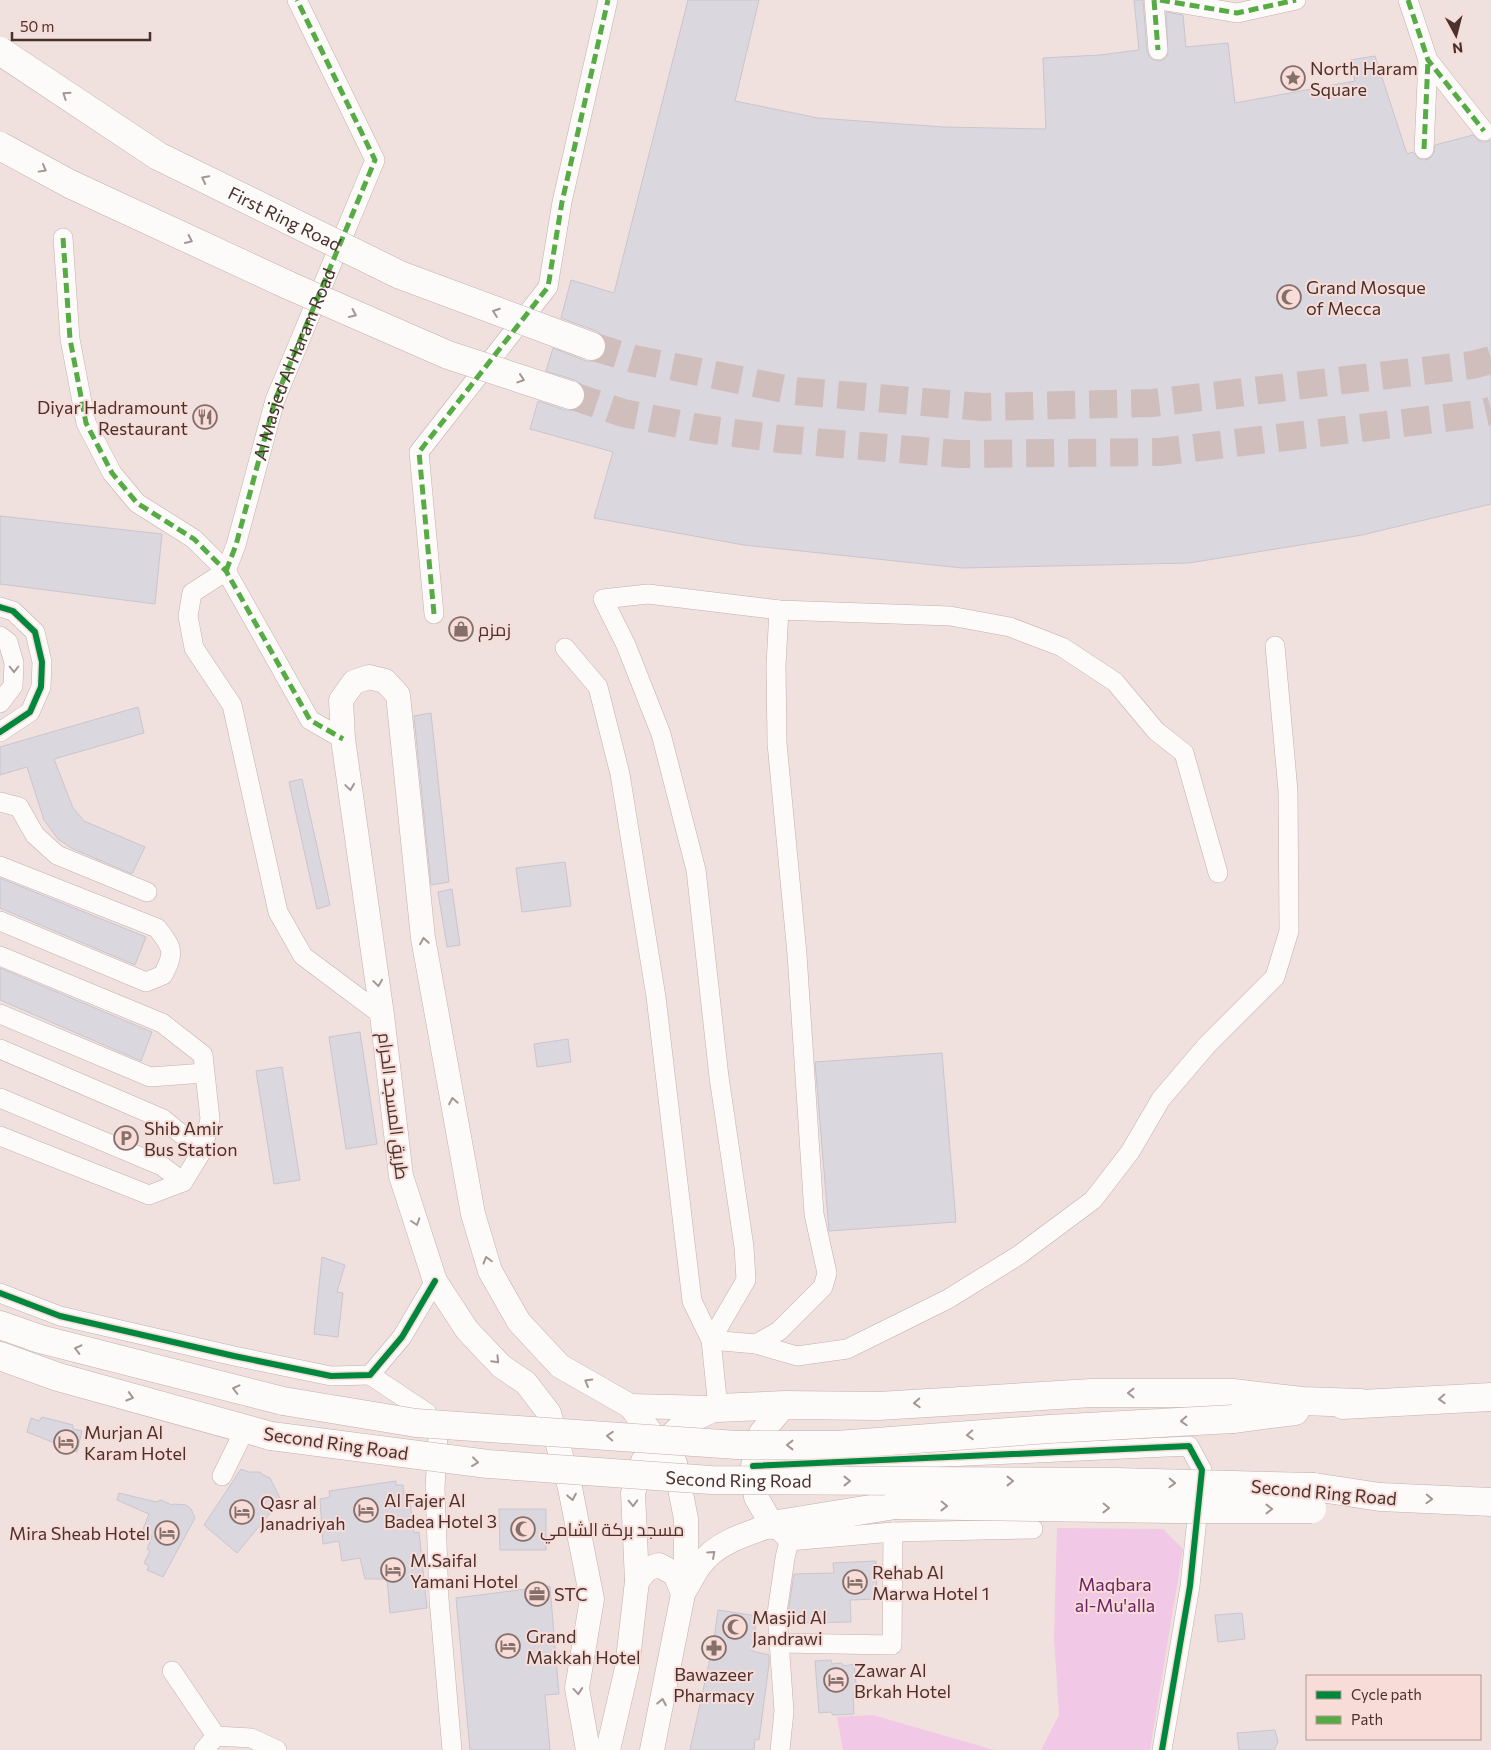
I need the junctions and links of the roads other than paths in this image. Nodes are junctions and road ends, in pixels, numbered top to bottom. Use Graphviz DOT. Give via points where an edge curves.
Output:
graph roads {
  1 [pos="297,0"];
  2 [pos="608,0"];
  3 [pos="1154,0"];
  4 [pos="1160,0"];
  5 [pos="1296,0"];
  6 [pos="1408,0"];
  7 [pos="1158,50"];
  8 [pos="0,51"];
  9 [pos="1428,60"];
  10 [pos="1484,131"];
  11 [pos="0,146"];
  12 [pos="1424,149"];
  13 [pos="63,238"];
  14 [pos="591,346"];
  15 [pos="570,395"];
  16 [pos="226,571"];
  17 [pos="0,607"];
  18 [pos="780,610"];
  19 [pos="434,614"];
  20 [pos="0,636"];
  21 [pos="1275,646"];
  22 [pos="565,648"];
  23 [pos="0,702"];
  24 [pos="0,732"];
  25 [pos="343,739"];
  26 [pos="0,802"];
  27 [pos="0,866"];
  28 [pos="1218,873"];
  29 [pos="147,892"];
  30 [pos="0,921"];
  31 [pos="0,956"];
  32 [pos="0,1014"];
  33 [pos="382,1015"];
  34 [pos="0,1049"];
  35 [pos="204,1073"];
  36 [pos="0,1098"];
  37 [pos="0,1136"];
  38 [pos="202,1152"];
  39 [pos="183,1182"];
  40 [pos="435,1281"];
  41 [pos="0,1293"];
  42 [pos="0,1314"];
  43 [pos="0,1325"];
  44 [pos="40,1339"];
  45 [pos="711,1340"];
  46 [pos="756,1344"];
  47 [pos="0,1356"];
  48 [pos="0,1364"];
  49 [pos="370,1375"];
  50 [pos="58,1377"];
  51 [pos="1491,1397"];
  52 [pos="785,1405"];
  53 [pos="630,1406"];
  54 [pos="1233,1406"];
  55 [pos="718,1408"];
  56 [pos="245,1429"];
  57 [pos="661,1445"];
  58 [pos="753,1466"];
  59 [pos="222,1476"];
  60 [pos="1313,1498"];
  61 [pos="1491,1502"];
  62 [pos="1033,1529"];
  63 [pos="893,1532"];
  64 [pos="781,1533"];
  65 [pos="636,1581"];
  66 [pos="683,1593"];
  67 [pos="779,1643"];
  68 [pos="172,1671"];
  69 [pos="210,1743"];
  70 [pos="277,1750"];
  71 [pos="452,1750"];
  72 [pos="588,1750"];
  73 [pos="608,1750"];
  74 [pos="652,1750"];
  75 [pos="780,1750"];
  76 [pos="1162,1750"];
  1 -- 16 [label="street, Al Masjed Al Haram Road" via="375,160 276,400"];
  2 -- 19 [label="street" via="562,202 548,287 419,452"];
  3 -- 7 [label="street"];
  4 -- 5 [label="street" via="1237,13"];
  6 -- 9 [label="street"];
  14 -- 8 [label="highway, First Ring Road, one-way, bridge" via="400,275 210,182 158,156"];
  9 -- 10 [label="street"];
  9 -- 12 [label="street"];
  11 -- 15 [label="highway, one-way, bridge" via="70,184 308,294 448,355"];
  13 -- 16 [label="street" via="70,339 86,423 112,473 137,503 194,539"];
  16 -- 25 [label="street" via="310,720"];
  16 -- 33 [label="street" via="192,593 188,616 194,648 232,705 278,912 303,956"];
  17 -- 24 [label="street" via="13,611 35,632 42,662 41,687 30,712"];
  18 -- 28 [label="street" via="950,616 1010,626 1062,647 1115,682 1156,731 1184,753"];
  18 -- 45 [label="street" via="648,594 603,599 626,645 661,734 696,870 746,1280"];
  18 -- 46 [label="street" via="776,665 777,744 798,954 814,1214 826,1273 816,1294 779,1331"];
  20 -- 23 [label="street, one-way" via="8,642 14,663 13,686"];
  21 -- 46 [label="street" via="1288,791 1289,931 1275,977 1207,1045 1162,1099 1130,1152 1093,1200 1019,1256 948,1299 846,1349 797,1356"];
  22 -- 45 [label="street" via="598,687 620,774 656,997 692,1301"];
  25 -- 33 [label="main road, طريق المسجد الحرام, one-way"];
  53 -- 25 [label="main road, طريق المسجد الحرام, one-way" via="560,1366 519,1322 490,1271 473,1214 423,938 398,694 385,680 369,677 354,682 341,700"];
  26 -- 29 [label="street" via="19,807 35,835 57,855"];
  27 -- 30 [label="street" via="157,928 169,943 172,959 163,976 146,982"];
  31 -- 35 [label="street" via="162,1023 203,1055"];
  32 -- 35 [label="street" via="150,1077"];
  33 -- 40 [label="main road, طريق المسجد الحرام, one-way" via="401,1176"];
  34 -- 38 [label="street" via="163,1119"];
  35 -- 38 [label="street" via="210,1119"];
  36 -- 39 [label="street" via="162,1166"];
  37 -- 39 [label="street" via="149,1195"];
  38 -- 39 [label="street"];
  40 -- 49 [label="street" via="402,1337"];
  40 -- 72 [label="main road, طريق المسجد الحرام, one-way" via="467,1330 501,1366 526,1383 549,1413 570,1488 592,1599 577,1688"];
  41 -- 49 [label="street" via="60,1316 234,1356 330,1376"];
  42 -- 44 [label="highway"];
  43 -- 44 [label="highway, Second Ring Road"];
  54 -- 44 [label="highway, Second Ring Road, one-way, bridge" via="1050,1429 837,1446 737,1445 416,1423 283,1401"];
  45 -- 46 [label="street"];
  45 -- 55 [label="street"];
  47 -- 50 [label="highway, Second Ring Road"];
  48 -- 50 [label="highway"];
  49 -- 71 [label="street" via="427,1413 438,1435 435,1488 439,1599"];
  50 -- 56 [label="highway, Second Ring Road, one-way"];
  51 -- 54 [label="highway, Second Ring Road, one-way"];
  54 -- 52 [label="highway, one-way" via="1091,1393 879,1406"];
  52 -- 55 [label="highway"];
  52 -- 58 [label="main road" via="762,1433"];
  53 -- 55 [label="main road"];
  53 -- 57 [label="main road"];
  55 -- 57 [label="main road" via="683,1424"];
  56 -- 59 [label="street"];
  56 -- 60 [label="highway, Second Ring Road, one-way, bridge" via="271,1436 488,1464 711,1480 1106,1482"];
  57 -- 65 [label="main road, one-way" via="644,1461 633,1493"];
  57 -- 66 [label="main road" via="675,1463 686,1518"];
  58 -- 64 [label="main road" via="756,1497"];
  58 -- 76 [label="street" via="1189,1446 1202,1470 1190,1586"];
  60 -- 61 [label="highway, Second Ring Road, one-way" via="1380,1497"];
  64 -- 60 [label="highway, one-way, bridge" via="895,1505 1172,1509"];
  62 -- 63 [label="street"];
  63 -- 64 [label="street"];
  63 -- 67 [label="street" via="892,1645"];
  66 -- 64 [label="main road, one-way" via="700,1565 719,1548 740,1536"];
  64 -- 67 [label="street" via="785,1558 777,1613"];
  65 -- 66 [label="main road" via="647,1569 659,1565 676,1574"];
  65 -- 73 [label="main road" via="627,1668"];
  74 -- 66 [label="main road, one-way"];
  67 -- 75 [label="street" via="784,1711"];
  68 -- 69 [label="street"];
  69 -- 70 [label="street" via="251,1738"];
}
